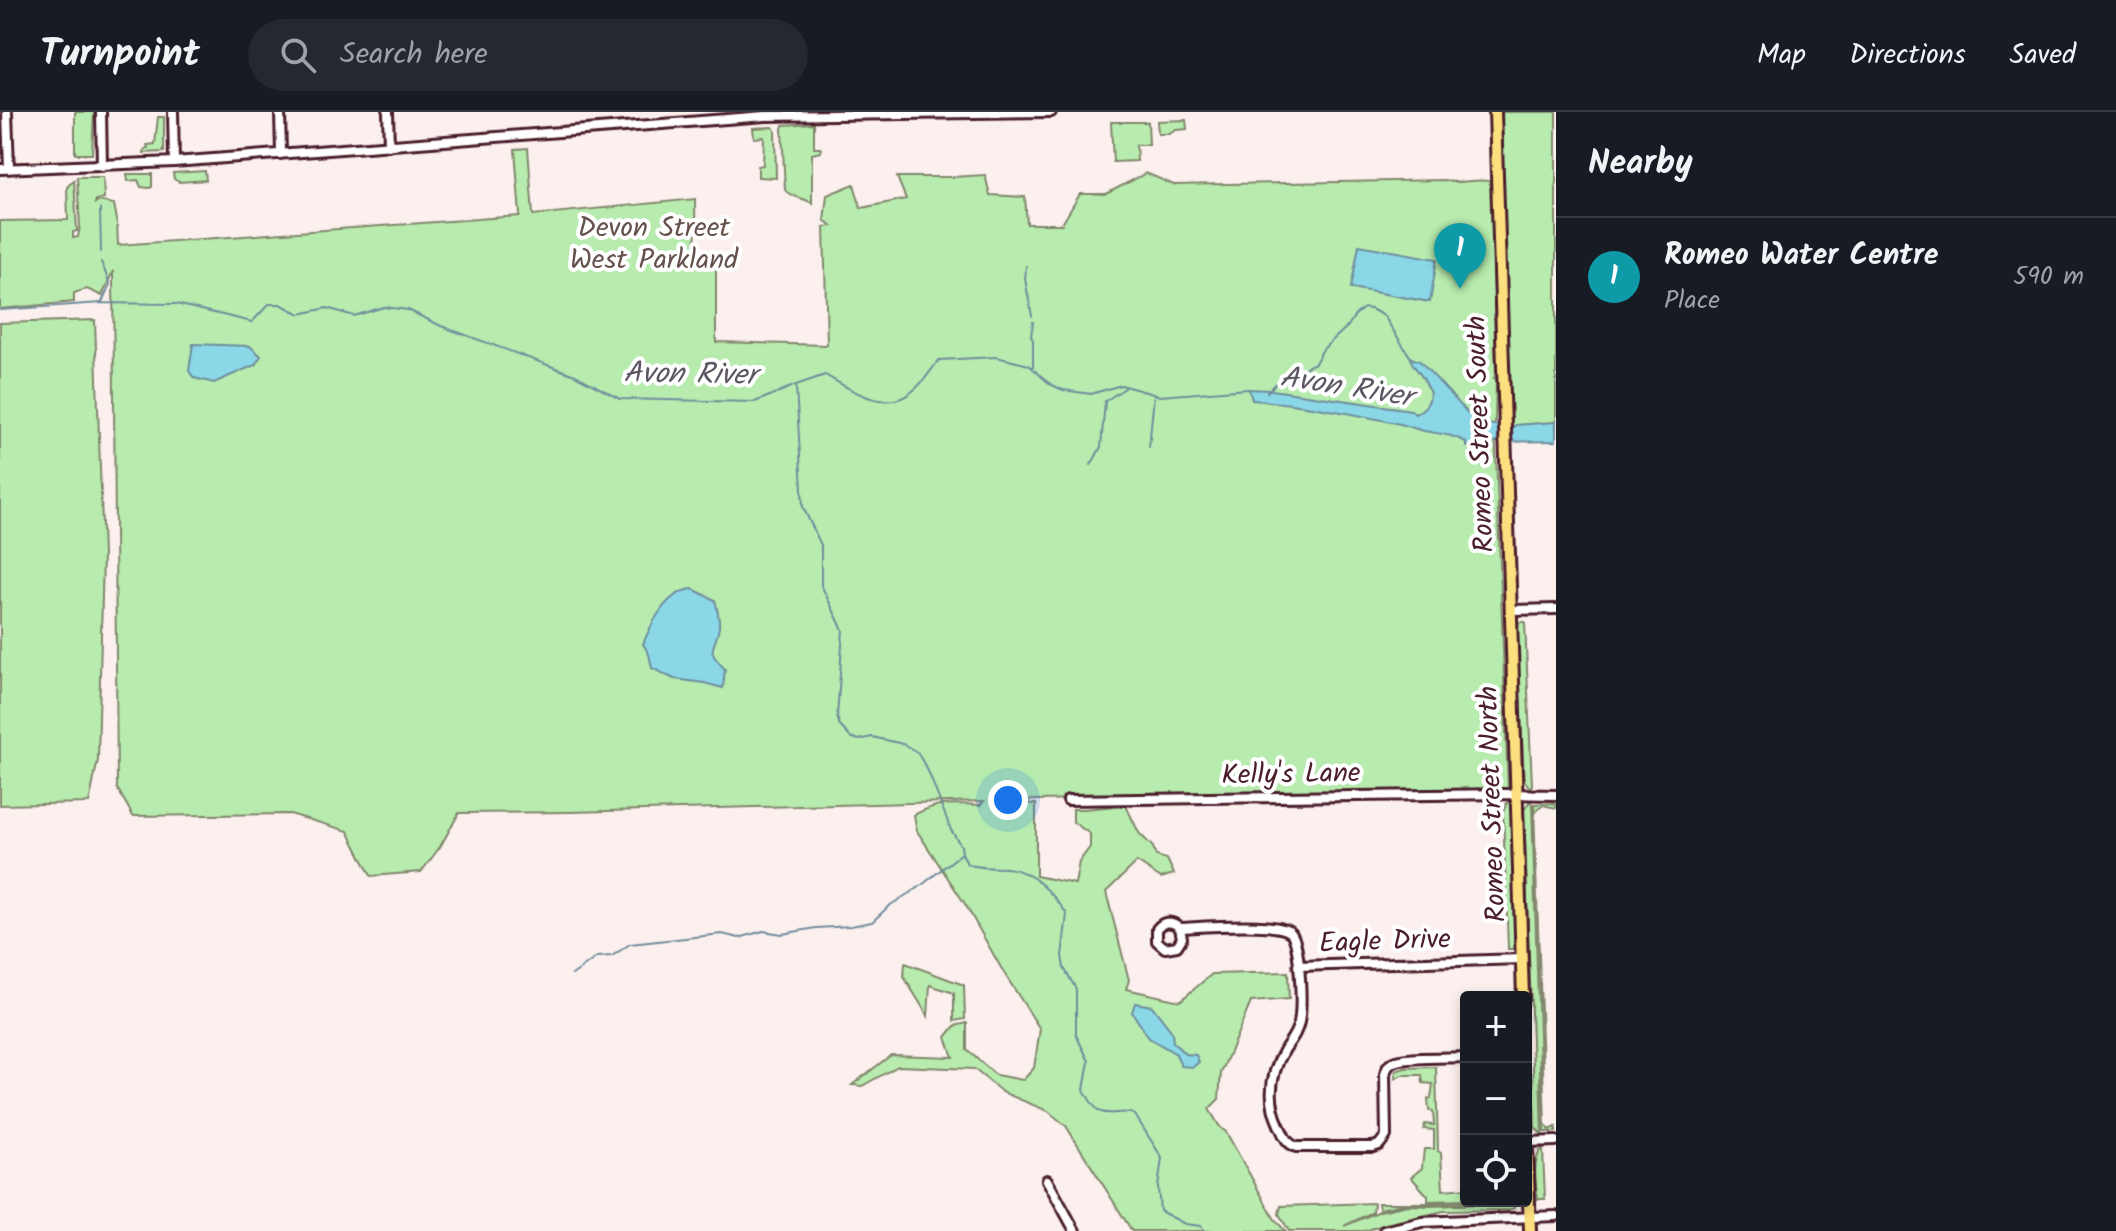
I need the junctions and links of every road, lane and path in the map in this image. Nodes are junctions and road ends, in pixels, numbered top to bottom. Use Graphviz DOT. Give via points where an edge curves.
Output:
graph roads {
  1 [pos="7,112"];
  2 [pos="101,112"];
  3 [pos="173,112"];
  4 [pos="280,112"];
  5 [pos="388,112"];
  6 [pos="1016,112"];
  7 [pos="1051,112"];
  8 [pos="1495,112"];
  9 [pos="863,114"];
  10 [pos="389,146"];
  11 [pos="281,154"];
  12 [pos="174,162"];
  13 [pos="102,166"];
  14 [pos="5,169"];
  15 [pos="1556,609"];
  16 [pos="1511,610"];
  17 [pos="1516,794"];
  18 [pos="1556,795"];
  19 [pos="1068,800"];
  20 [pos="1180,928"];
  21 [pos="1522,959"];
  22 [pos="1298,966"];
  23 [pos="1523,991"];
  24 [pos="1460,1057"];
  25 [pos="1556,1141"];
  26 [pos="1532,1142"];
  27 [pos="1047,1180"];
  28 [pos="1529,1207"];
  29 [pos="1529,1216"];
  30 [pos="1556,1216"];
  31 [pos="1075,1231"];
  32 [pos="1384,1231"];
  33 [pos="1530,1231"];
  1 -- 14 [label="street"];
  2 -- 13 [label="street"];
  3 -- 12 [label="street"];
  4 -- 11 [label="street"];
  5 -- 10 [label="street"];
  6 -- 7 [label="street"];
  6 -- 9 [label="street"];
  8 -- 16 [label="main road, Romeo Street South"];
  9 -- 10 [label="street" via="765,116"];
  10 -- 11 [label="street"];
  11 -- 12 [label="street"];
  12 -- 13 [label="street"];
  13 -- 14 [label="street"];
  15 -- 16 [label="street"];
  16 -- 17 [label="main road, Romeo Street North"];
  17 -- 18 [label="street, Kelly's Lane"];
  17 -- 19 [label="street, Kelly's Lane"];
  17 -- 21 [label="main road, Romeo Street North"];
  20 -- 22 [label="street" via="1281,928 1295,937"];
  21 -- 22 [label="street, Eagle Drive"];
  21 -- 23 [label="main road, Romeo Street North"];
  22 -- 24 [label="street" via="1299,1021 1270,1091 1273,1111 1291,1145 1379,1145 1386,1136 1389,1065"];
  25 -- 26 [label="street"];
  27 -- 31 [label="street"];
  28 -- 29 [label="main road"];
  29 -- 30 [label="street"];
  29 -- 32 [label="street" via="1422,1222"];
  29 -- 33 [label="main road"];
}
